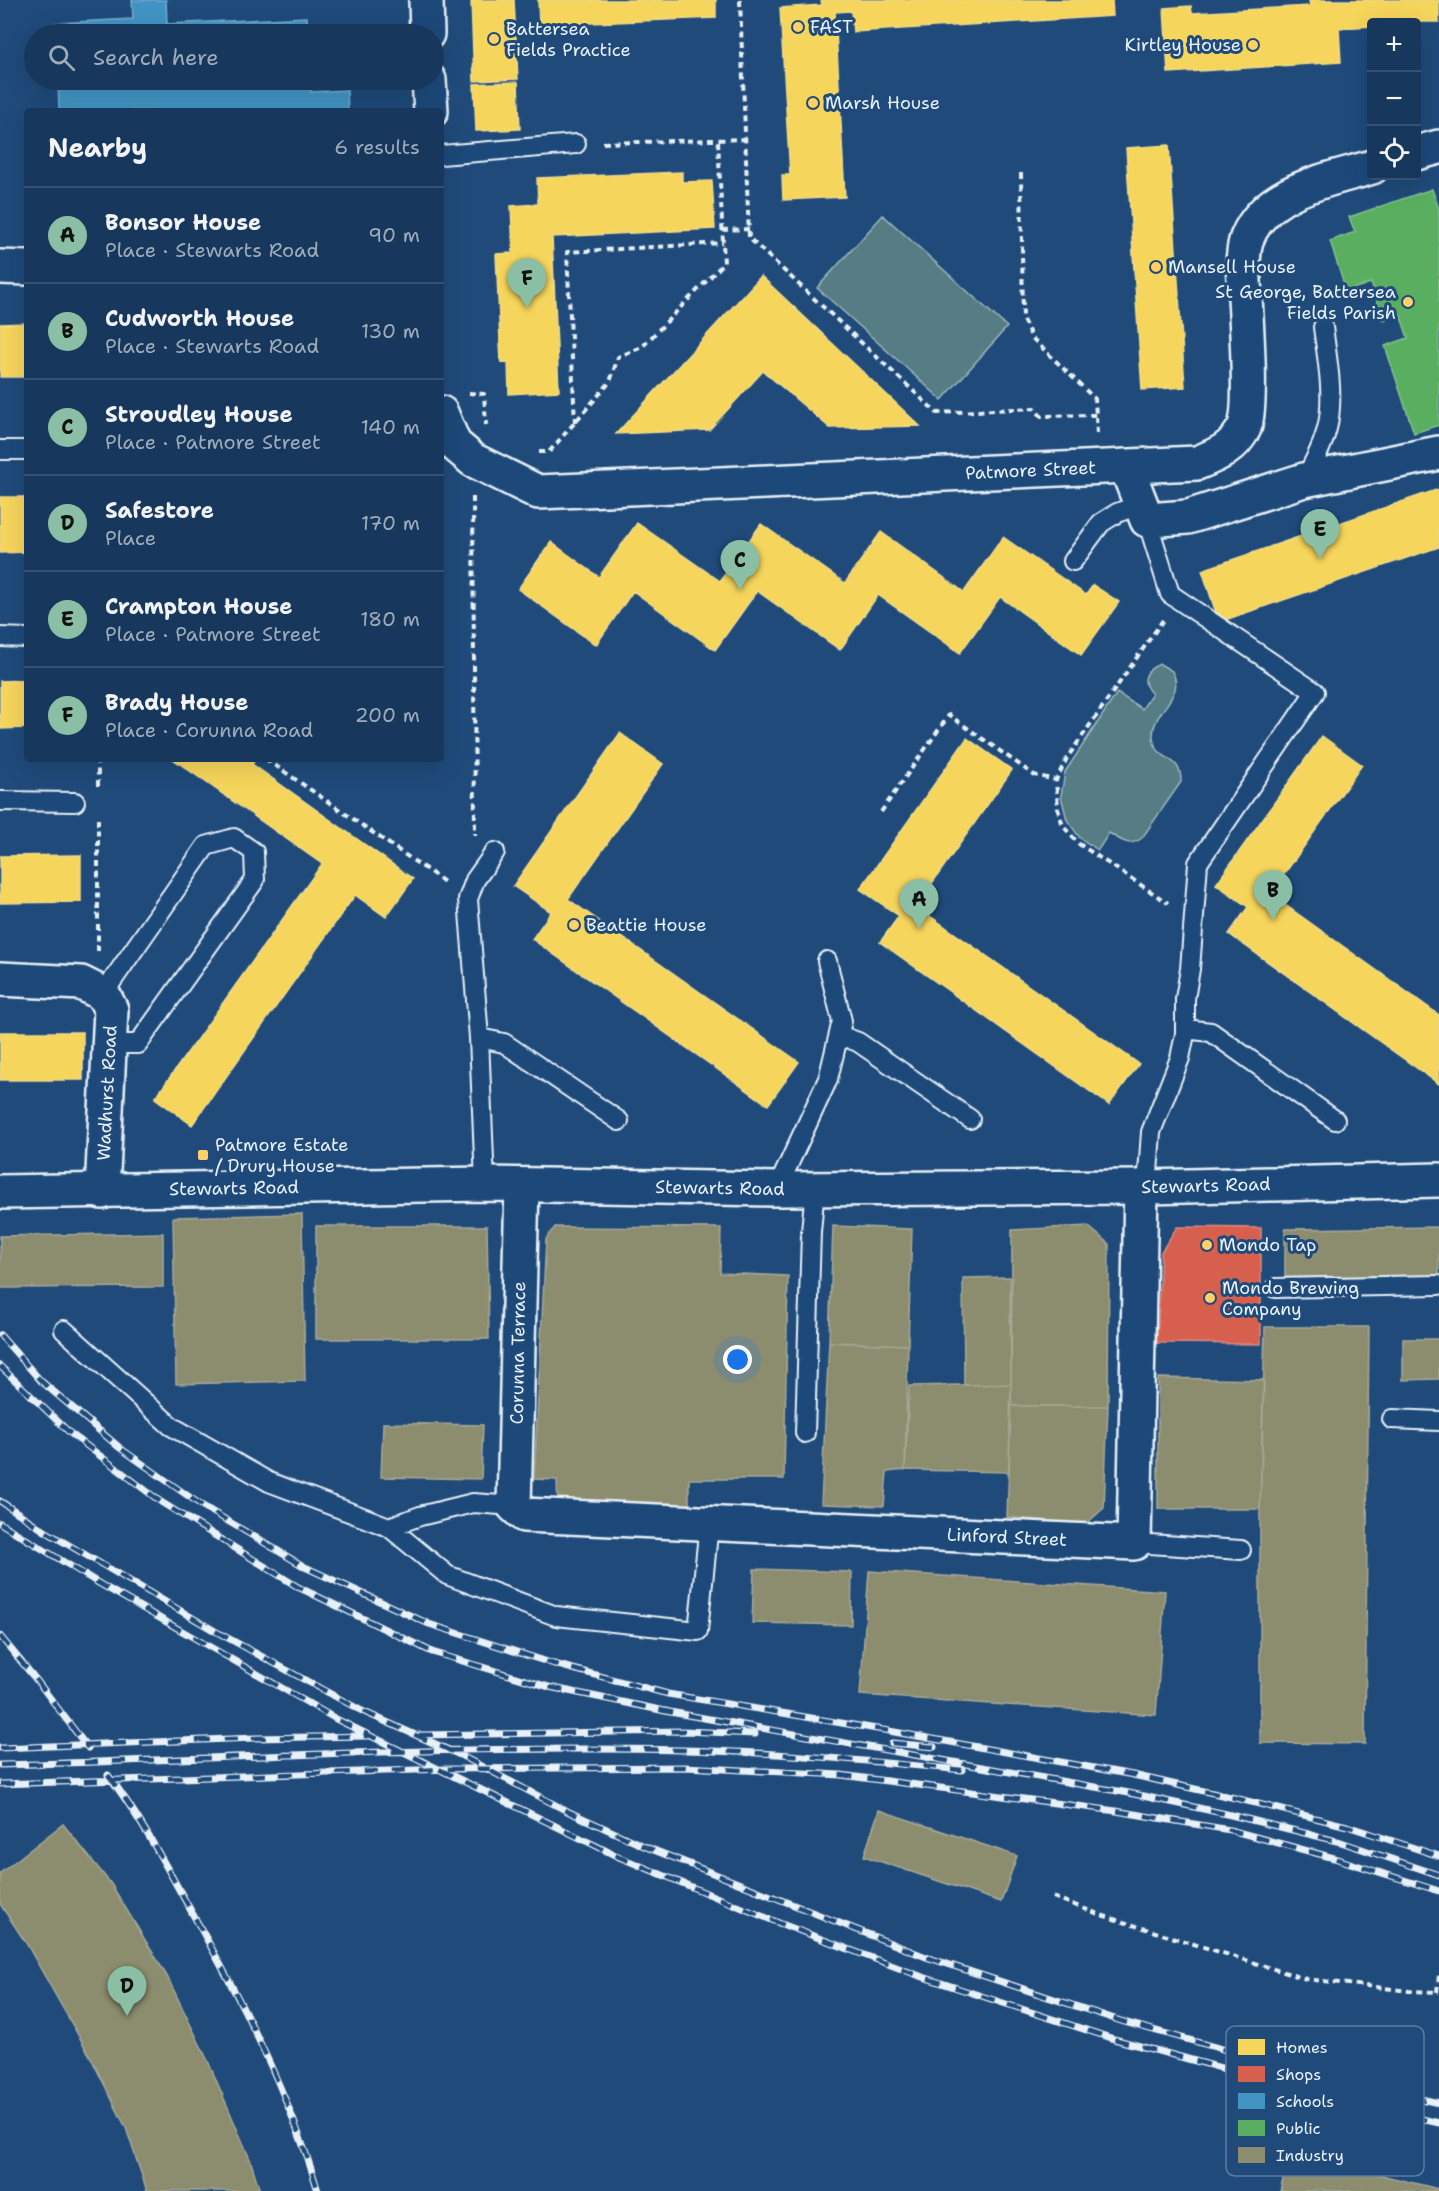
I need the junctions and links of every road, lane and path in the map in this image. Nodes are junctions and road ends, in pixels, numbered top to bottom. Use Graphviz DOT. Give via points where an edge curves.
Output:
graph roads {
  1 [pos="426,0"];
  2 [pos="740,0"];
  3 [pos="427,24"];
  4 [pos="430,90"];
  5 [pos="431,108"];
  6 [pos="747,139"];
  7 [pos="718,140"];
  8 [pos="576,144"];
  9 [pos="1439,147"];
  10 [pos="1421,152"];
  11 [pos="444,154"];
  12 [pos="1367,168"];
  13 [pos="1021,173"];
  14 [pos="749,229"];
  15 [pos="722,230"];
  16 [pos="723,243"];
  17 [pos="0,267"];
  18 [pos="24,268"];
  19 [pos="1323,327"];
  20 [pos="452,403"];
  21 [pos="1096,415"];
  22 [pos="576,424"];
  23 [pos="480,446"];
  24 [pos="0,450"];
  25 [pos="24,450"];
  26 [pos="528,452"];
  27 [pos="1439,453"];
  28 [pos="1111,466"];
  29 [pos="1304,480"];
  30 [pos="1144,512"];
  31 [pos="1073,561"];
  32 [pos="1186,605"];
  33 [pos="0,637"];
  34 [pos="24,638"];
  35 [pos="98,762"];
  36 [pos="270,762"];
  37 [pos="1056,780"];
  38 [pos="98,792"];
  39 [pos="0,801"];
  40 [pos="75,802"];
  41 [pos="881,812"];
  42 [pos="98,814"];
  43 [pos="495,852"];
  44 [pos="475,880"];
  45 [pos="468,899"];
  46 [pos="1195,904"];
  47 [pos="826,961"];
  48 [pos="0,979"];
  49 [pos="96,990"];
  50 [pos="1185,1029"];
  51 [pos="839,1035"];
  52 [pos="479,1038"];
  53 [pos="109,1044"];
  54 [pos="970,1119"];
  55 [pos="1335,1120"];
  56 [pos="619,1121"];
  57 [pos="1439,1180"];
  58 [pos="485,1184"];
  59 [pos="522,1185"];
  60 [pos="1144,1187"];
  61 [pos="815,1188"];
  62 [pos="777,1189"];
  63 [pos="0,1192"];
  64 [pos="102,1192"];
  65 [pos="1439,1285"];
  66 [pos="1275,1288"];
  67 [pos="64,1330"];
  68 [pos="1392,1419"];
  69 [pos="1439,1421"];
  70 [pos="805,1433"];
  71 [pos="519,1511"];
  72 [pos="709,1524"];
  73 [pos="389,1527"];
  74 [pos="1134,1543"];
  75 [pos="1241,1550"];
  76 [pos="1053,1897"];
  77 [pos="1439,1975"];
  78 [pos="1438,1992"];
  1 -- 3 [label="street"];
  2 -- 6 [label="path"];
  4 -- 5 [label="street"];
  6 -- 7 [label="path"];
  6 -- 14 [label="path"];
  7 -- 8 [label="path"];
  7 -- 15 [label="path"];
  8 -- 11 [label="lane"];
  9 -- 10 [label="street"];
  12 -- 28 [label="street, Patmore Street" via="1294,191 1271,204 1246,239 1243,261 1248,398 1245,427 1225,452 1197,463"];
  13 -- 21 [label="path" via="1023,320 1032,338 1095,399"];
  14 -- 15 [label="path"];
  14 -- 21 [label="path" via="749,238 938,412 1034,408 1041,416"];
  15 -- 16 [label="path"];
  16 -- 22 [label="path" via="724,263 642,346 618,357 610,382"];
  16 -- 22 [label="path" via="567,252"];
  17 -- 18 [label="street"];
  19 -- 29 [label="lane" via="1331,398 1328,425"];
  20 -- 23 [label="street, Patmore Street" via="454,444"];
  20 -- 23 [label="path" via="484,394"];
  21 -- 28 [label="path" via="1098,439"];
  22 -- 26 [label="path" via="549,452"];
  23 -- 28 [label="street, Patmore Street" via="538,492"];
  23 -- 44 [label="path"];
  24 -- 25 [label="lane"];
  27 -- 29 [label="street"];
  28 -- 30 [label="street"];
  29 -- 30 [label="street" via="1188,517"];
  30 -- 31 [label="lane" via="1117,513 1101,523"];
  30 -- 32 [label="lane" via="1170,594"];
  32 -- 37 [label="path" via="1168,614 1067,758"];
  32 -- 46 [label="lane" via="1315,692 1198,863"];
  33 -- 34 [label="lane"];
  35 -- 38 [label="path"];
  36 -- 45 [label="path"];
  37 -- 41 [label="path" via="1034,775 949,715"];
  37 -- 46 [label="path" via="1063,826 1079,844 1174,907"];
  39 -- 40 [label="lane"];
  42 -- 49 [label="path"];
  43 -- 44 [label="lane"];
  44 -- 45 [label="lane"];
  45 -- 52 [label="lane"];
  46 -- 50 [label="lane"];
  47 -- 51 [label="lane" via="842,1021"];
  48 -- 49 [label="street" via="68,981"];
  49 -- 53 [label="street, Wadhurst Road" via="111,1010"];
  49 -- 53 [label="lane" via="206,846 234,838 254,852 255,880 138,1044"];
  50 -- 55 [label="lane" via="1211,1032"];
  50 -- 60 [label="lane" via="1180,1058 1151,1132"];
  51 -- 54 [label="lane" via="858,1042"];
  51 -- 62 [label="lane" via="828,1079"];
  52 -- 56 [label="lane" via="504,1043"];
  52 -- 58 [label="lane"];
  53 -- 64 [label="street, Wadhurst Road"];
  57 -- 60 [label="street, Stewarts Road"];
  58 -- 59 [label="street, Stewarts Road"];
  58 -- 64 [label="street, Stewarts Road"];
  59 -- 62 [label="street, Stewarts Road"];
  59 -- 71 [label="street, Corunna Terrace"];
  60 -- 61 [label="street, Stewarts Road"];
  60 -- 74 [label="street"];
  61 -- 62 [label="street, Stewarts Road"];
  61 -- 70 [label="lane"];
  63 -- 64 [label="street, Stewarts Road"];
  65 -- 66 [label="lane"];
  67 -- 73 [label="lane" via="171,1426 270,1482"];
  68 -- 69 [label="lane"];
  71 -- 72 [label="street, Linford Street"];
  71 -- 73 [label="lane" via="473,1503"];
  72 -- 73 [label="lane" via="698,1631 556,1616 447,1575"];
  72 -- 74 [label="street, Linford Street"];
  74 -- 75 [label="lane"];
  76 -- 78 [label="path" via="1306,1979"];
  77 -- 78 [label="path"];
}
